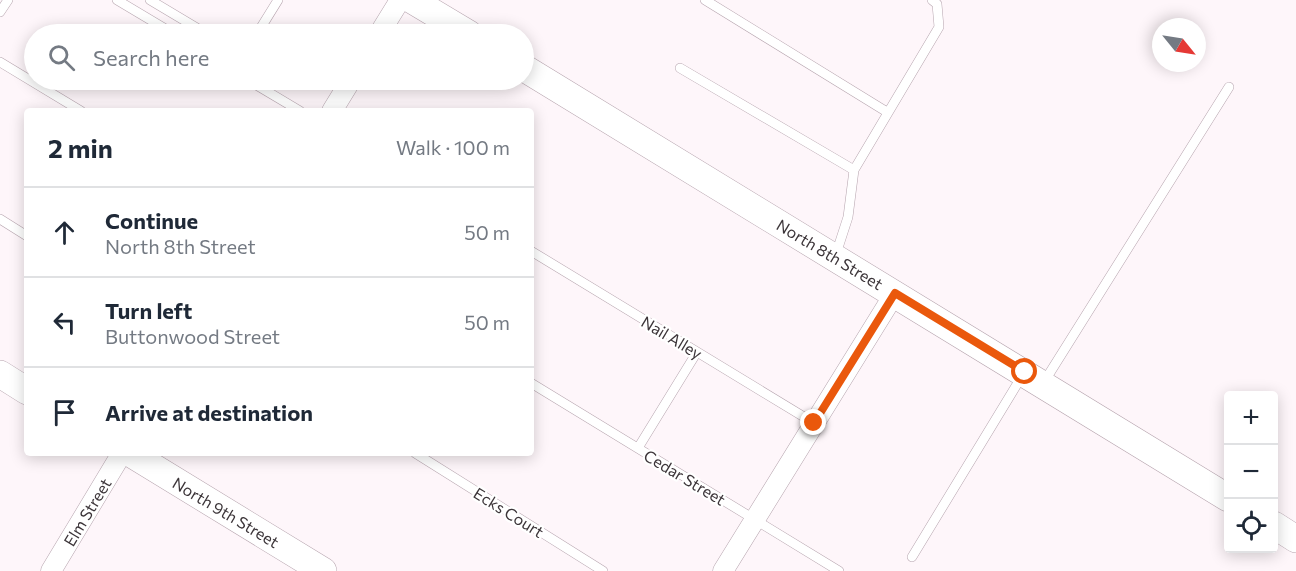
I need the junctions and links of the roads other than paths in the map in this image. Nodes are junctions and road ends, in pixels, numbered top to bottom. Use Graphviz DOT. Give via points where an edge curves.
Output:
graph roads {
  1 [pos="8,0"];
  2 [pos="117,0"];
  3 [pos="150,0"];
  4 [pos="278,0"];
  5 [pos="400,0"];
  6 [pos="412,0"];
  7 [pos="705,0"];
  8 [pos="932,0"];
  9 [pos="0,12"];
  10 [pos="157,24"];
  11 [pos="190,24"];
  12 [pos="263,24"];
  13 [pos="385,24"];
  14 [pos="452,24"];
  15 [pos="0,62"];
  16 [pos="680,69"];
  17 [pos="534,74"];
  18 [pos="24,77"];
  19 [pos="1229,87"];
  20 [pos="46,90"];
  21 [pos="265,90"];
  22 [pos="345,90"];
  23 [pos="76,108"];
  24 [pos="295,108"];
  25 [pos="334,108"];
  26 [pos="887,112"];
  27 [pos="854,170"];
  28 [pos="0,219"];
  29 [pos="24,234"];
  30 [pos="534,253"];
  31 [pos="835,256"];
  32 [pos="895,293"];
  33 [pos="697,352"];
  34 [pos="0,374"];
  35 [pos="1034,378"];
  36 [pos="534,385"];
  37 [pos="24,389"];
  38 [pos="814,423"];
  39 [pos="638,448"];
  40 [pos="120,456"];
  41 [pos="135,456"];
  42 [pos="420,456"];
  43 [pos="1224,496"];
  44 [pos="755,519"];
  45 [pos="1278,528"];
  46 [pos="1296,539"];
  47 [pos="912,557"];
  48 [pos="56,567"];
  49 [pos="323,571"];
  50 [pos="603,571"];
  51 [pos="723,571"];
  52 [pos="839,571"];
  1 -- 9 [label="lane"];
  2 -- 10 [label="lane"];
  3 -- 11 [label="lane"];
  4 -- 12 [label="lane"];
  5 -- 13 [label="street"];
  6 -- 14 [label="main road"];
  7 -- 26 [label="lane"];
  8 -- 26 [label="lane" via="937,4 939,27"];
  15 -- 18 [label="lane"];
  16 -- 27 [label="lane"];
  17 -- 31 [label="main road, North 8th Street"];
  19 -- 35 [label="lane"];
  20 -- 23 [label="lane"];
  21 -- 24 [label="lane"];
  22 -- 25 [label="street"];
  26 -- 27 [label="lane"];
  27 -- 31 [label="lane" via="848,217"];
  28 -- 29 [label="lane"];
  30 -- 33 [label="lane, Nail Alley"];
  31 -- 32 [label="main road, North 8th Street"];
  32 -- 35 [label="main road, North 8th Street"];
  32 -- 38 [label="street"];
  33 -- 38 [label="lane, Nail Alley"];
  33 -- 39 [label="lane"];
  34 -- 37 [label="main road"];
  35 -- 43 [label="main road, North 8th Street"];
  35 -- 47 [label="lane"];
  36 -- 39 [label="lane, Cedar Street"];
  38 -- 44 [label="street"];
  39 -- 44 [label="lane, Cedar Street"];
  40 -- 48 [label="street, Elm Street"];
  41 -- 49 [label="main road, North 9th Street"];
  42 -- 50 [label="lane, Ecks Court"];
  44 -- 51 [label="street"];
  44 -- 52 [label="lane, Cedar Street"];
  45 -- 46 [label="main road"];
}
